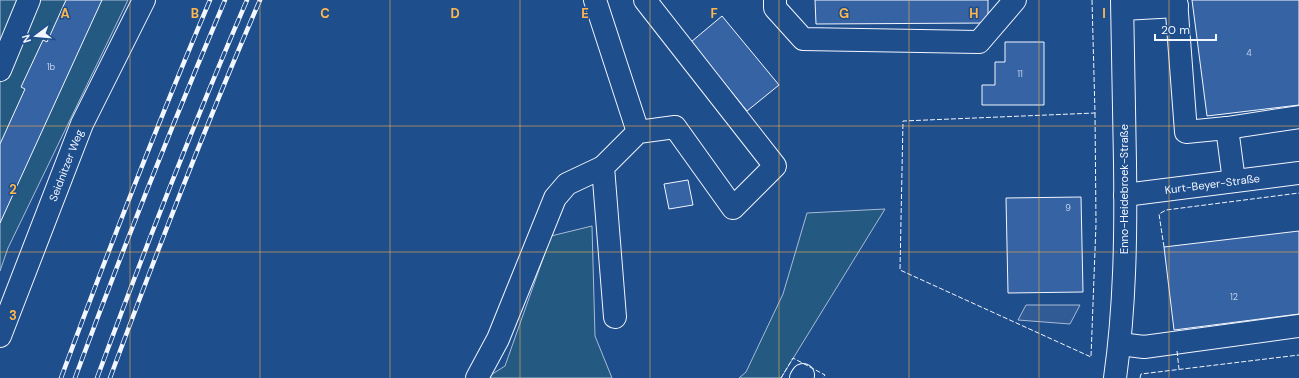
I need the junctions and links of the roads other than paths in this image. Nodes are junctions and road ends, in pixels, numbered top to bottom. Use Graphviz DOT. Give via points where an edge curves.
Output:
graph roads {
  1 [pos="29,0"];
  2 [pos="144,0"];
  3 [pos="595,0"];
  4 [pos="644,0"];
  5 [pos="775,0"];
  6 [pos="1015,0"];
  7 [pos="1176,3"];
  8 [pos="1122,5"];
  9 [pos="7,33"];
  10 [pos="0,70"];
  11 [pos="1299,117"];
  12 [pos="1227,128"];
  13 [pos="638,132"];
  14 [pos="603,167"];
  15 [pos="1299,172"];
  16 [pos="1234,181"];
  17 [pos="1125,196"];
  18 [pos="615,317"];
  19 [pos="1299,326"];
  20 [pos="0,336"];
  21 [pos="1120,344"];
  22 [pos="477,378"];
  23 [pos="1115,378"];
  1 -- 9 [label="street"];
  2 -- 20 [label="street, Seidnitzer Weg" via="82,124"];
  3 -- 13 [label="street"];
  4 -- 13 [label="street" via="775,166 733,208 674,127"];
  5 -- 6 [label="street" via="775,8 803,39 979,42"];
  7 -- 8 [label="street"];
  7 -- 12 [label="street" via="1186,132"];
  8 -- 17 [label="street, Enno-Heidebroek-Straße"];
  9 -- 10 [label="street"];
  11 -- 12 [label="street"];
  12 -- 16 [label="street"];
  13 -- 14 [label="street"];
  14 -- 18 [label="street"];
  14 -- 22 [label="street" via="567,184 554,198 498,339"];
  15 -- 16 [label="street, Kurt-Beyer-Straße"];
  16 -- 17 [label="street, Kurt-Beyer-Straße"];
  17 -- 21 [label="street, Enno-Heidebroek-Straße"];
  19 -- 21 [label="street" via="1144,347"];
  21 -- 23 [label="street, Enno-Heidebroek-Straße"];
}
